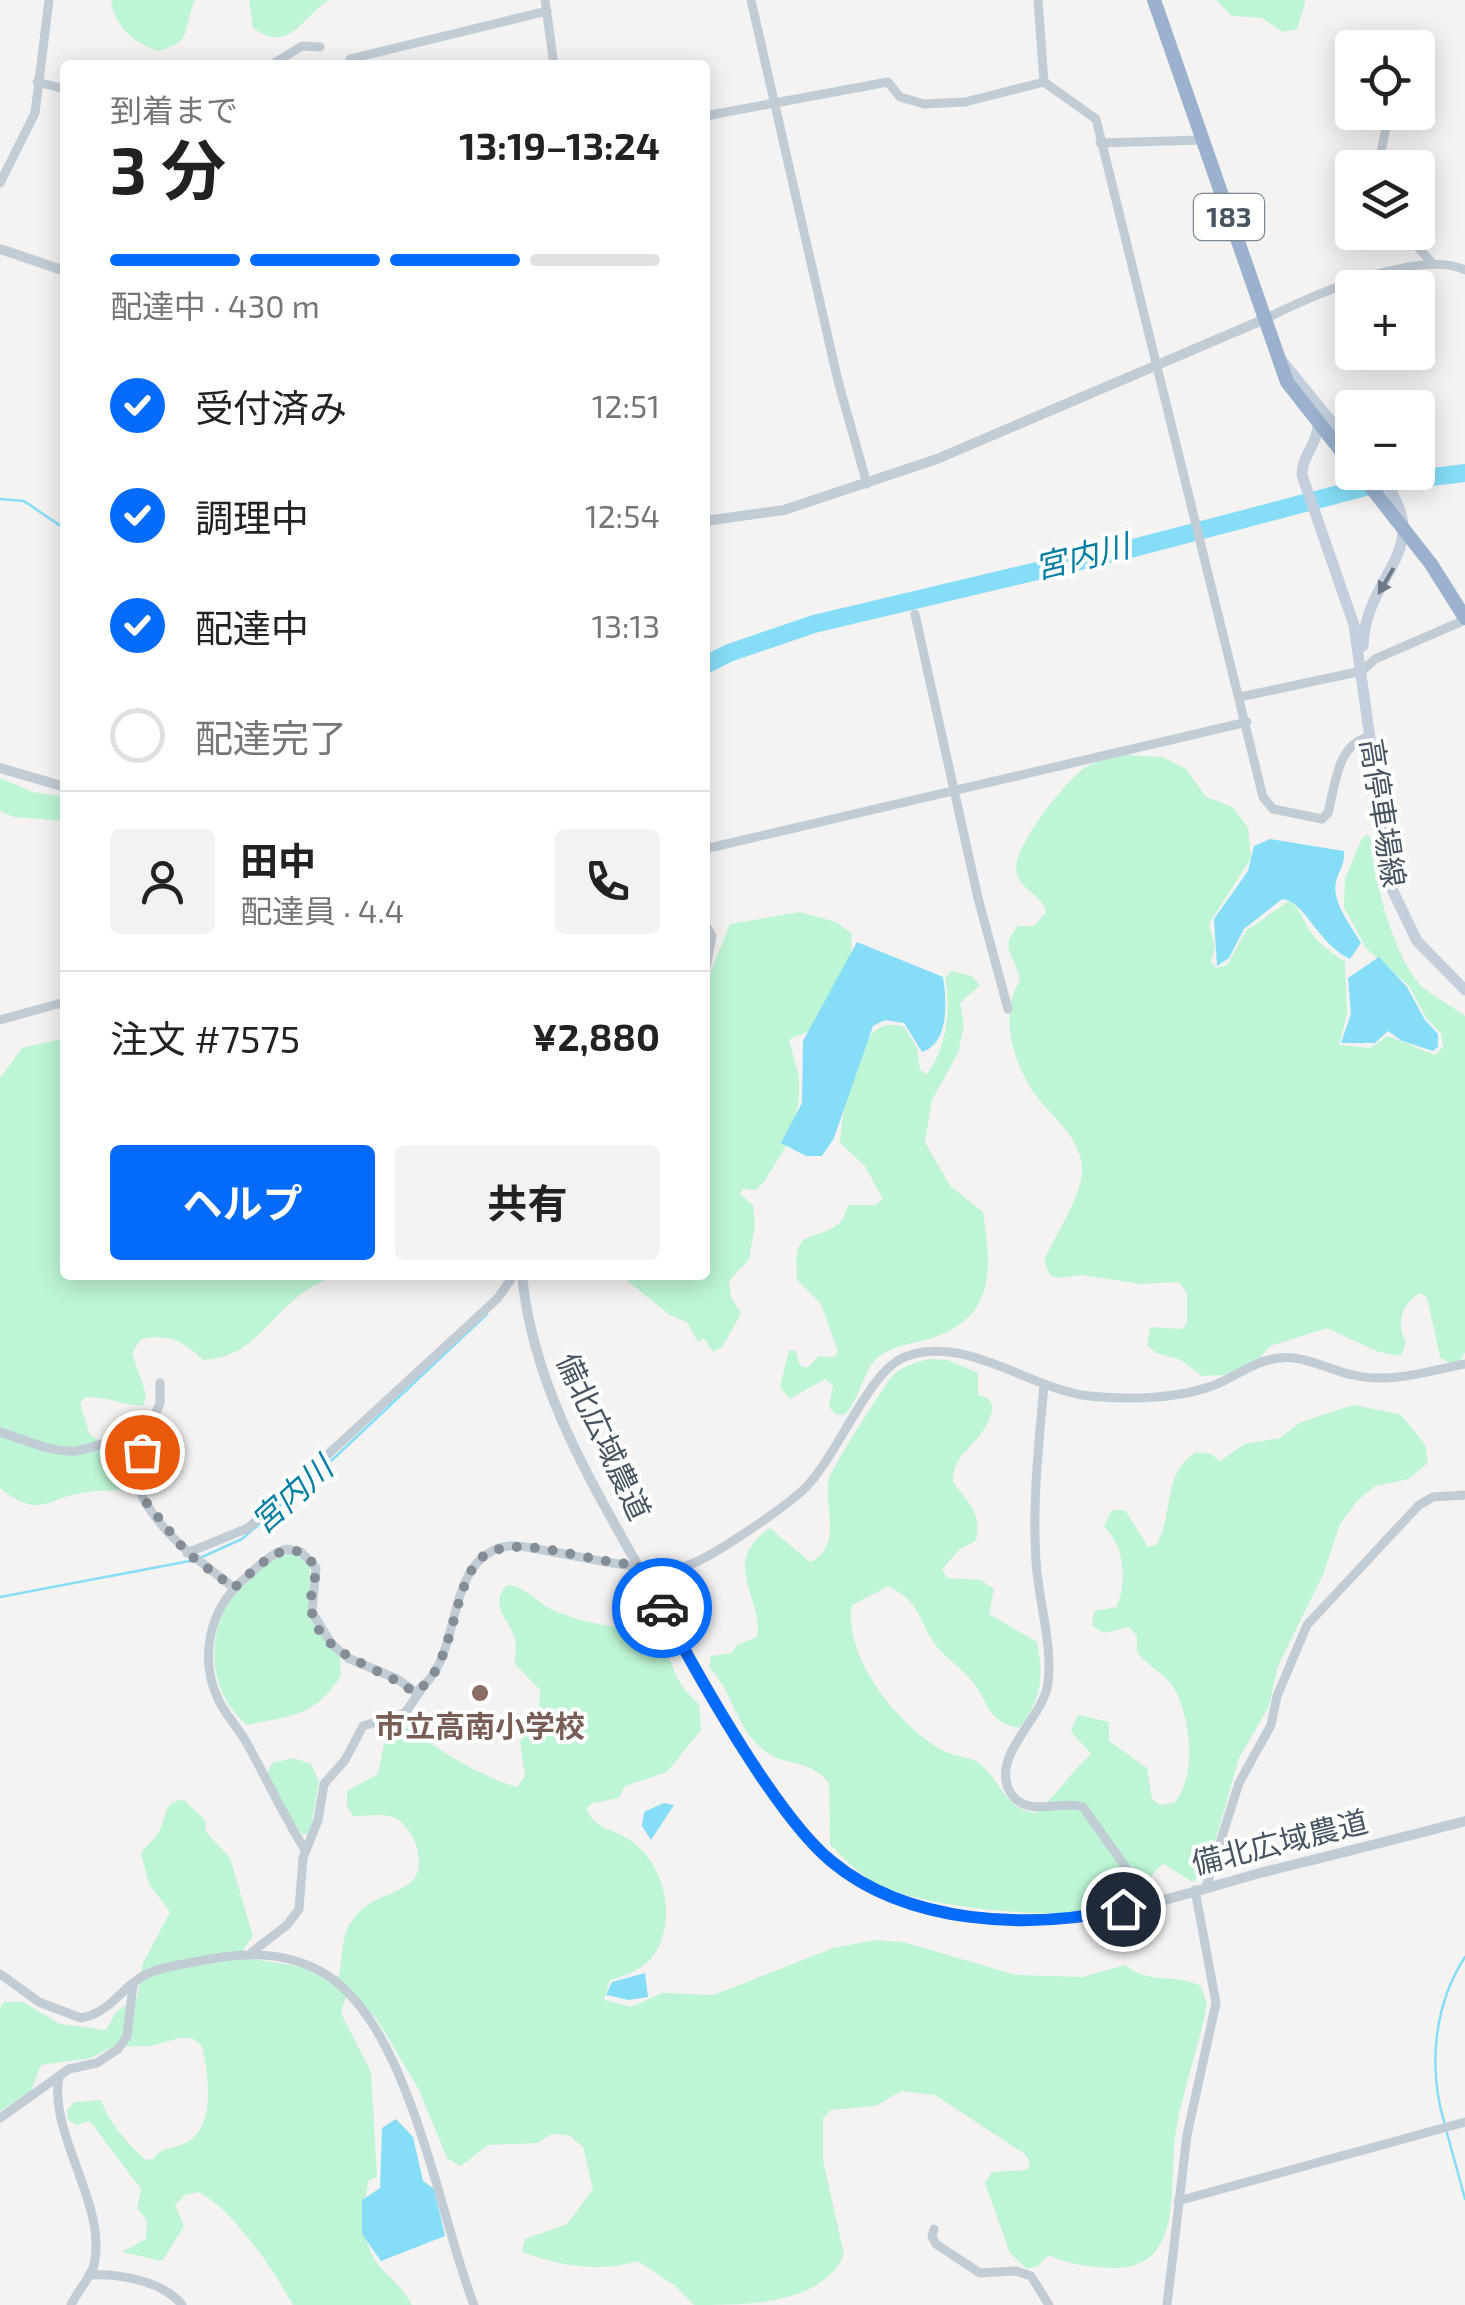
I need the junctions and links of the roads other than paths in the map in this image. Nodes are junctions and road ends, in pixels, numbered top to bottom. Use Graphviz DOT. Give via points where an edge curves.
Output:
graph roads {
  1 [pos="49,0"];
  2 [pos="750,0"];
  3 [pos="1038,0"];
  4 [pos="1154,0"];
  5 [pos="546,6"];
  6 [pos="320,47"];
  7 [pos="279,60"];
  8 [pos="350,60"];
  9 [pos="553,60"];
  10 [pos="38,82"];
  11 [pos="1044,82"];
  12 [pos="60,88"];
  13 [pos="775,102"];
  14 [pos="710,115"];
  15 [pos="1202,140"];
  16 [pos="1100,143"];
  17 [pos="0,183"];
  18 [pos="0,249"];
  19 [pos="1420,250"];
  20 [pos="1433,264"];
  21 [pos="60,269"];
  22 [pos="1465,270"];
  23 [pos="1265,319"];
  24 [pos="1276,354"];
  25 [pos="1155,370"];
  26 [pos="1318,426"];
  27 [pos="1335,426"];
  28 [pos="1335,446"];
  29 [pos="867,484"];
  30 [pos="1373,490"];
  31 [pos="1390,490"];
  32 [pos="710,520"];
  33 [pos="916,614"];
  34 [pos="1465,619"];
  35 [pos="1362,670"];
  36 [pos="1240,697"];
  37 [pos="1246,722"];
  38 [pos="1370,737"];
  39 [pos="0,768"];
  40 [pos="60,786"];
  41 [pos="954,790"];
  42 [pos="710,848"];
  43 [pos="1465,990"];
  44 [pos="60,1003"];
  45 [pos="1008,1009"];
  46 [pos="0,1020"];
  47 [pos="510,1280"];
  48 [pos="523,1280"];
  49 [pos="1465,1364"];
  50 [pos="160,1383"];
  51 [pos="1044,1384"];
  52 [pos="0,1432"];
  53 [pos="138,1478"];
  54 [pos="1465,1494"];
  55 [pos="191,1557"];
  56 [pos="638,1564"];
  57 [pos="234,1588"];
  58 [pos="421,1688"];
  59 [pos="1465,1821"];
  60 [pos="305,1850"];
  61 [pos="1200,1889"];
  62 [pos="1151,1902"];
  63 [pos="252,1952"];
  64 [pos="0,1974"];
  65 [pos="133,1984"];
  66 [pos="59,2076"];
  67 [pos="0,2118"];
  68 [pos="1465,2122"];
  69 [pos="1178,2201"];
  70 [pos="934,2229"];
  71 [pos="89,2275"];
  72 [pos="71,2305"];
  73 [pos="182,2305"];
  74 [pos="474,2305"];
  75 [pos="1049,2305"];
  76 [pos="1167,2305"];
  1 -- 10 [label="street"];
  2 -- 13 [label="street"];
  3 -- 11 [label="street"];
  4 -- 15 [label="highway, 183"];
  5 -- 8 [label="street"];
  5 -- 9 [label="street"];
  6 -- 7 [label="street" via="302,46"];
  10 -- 12 [label="street"];
  10 -- 17 [label="street" via="35,113"];
  11 -- 13 [label="street" via="939,105 900,98 888,82"];
  11 -- 16 [label="street" via="1096,119"];
  13 -- 14 [label="street"];
  13 -- 29 [label="street"];
  15 -- 16 [label="street"];
  15 -- 23 [label="highway, 183"];
  16 -- 25 [label="street"];
  18 -- 21 [label="street"];
  19 -- 20 [label="street"];
  20 -- 22 [label="street"];
  20 -- 23 [label="street" via="1353,282"];
  23 -- 24 [label="highway, 183"];
  23 -- 25 [label="street"];
  24 -- 26 [label="highway, 183"];
  24 -- 27 [label="main road"];
  25 -- 29 [label="street"];
  25 -- 36 [label="street"];
  26 -- 28 [label="highway, 183"];
  26 -- 35 [label="main road, 高停車場線" via="1302,468 1306,492 1345,596"];
  29 -- 32 [label="street" via="784,510"];
  30 -- 34 [label="highway"];
  31 -- 35 [label="main road, 高停車場線, one-way" via="1402,512 1404,542 1368,615"];
  33 -- 41 [label="street"];
  34 -- 35 [label="street"];
  35 -- 36 [label="street"];
  35 -- 38 [label="main road, 高停車場線"];
  36 -- 37 [label="street"];
  37 -- 38 [label="street" via="1262,797 1273,809 1314,819 1328,813 1343,756"];
  37 -- 41 [label="street"];
  38 -- 43 [label="main road, 高停車場線" via="1385,860 1400,914 1437,966"];
  39 -- 40 [label="street"];
  41 -- 42 [label="street"];
  41 -- 45 [label="street"];
  44 -- 46 [label="street"];
  47 -- 55 [label="street" via="248,1528"];
  48 -- 56 [label="street, 備北広域農道" via="551,1399"];
  49 -- 51 [label="street" via="1377,1379 1278,1358 1216,1384 1143,1396 1090,1396"];
  50 -- 53 [label="street"];
  51 -- 56 [label="street" via="958,1353 906,1356 875,1381 824,1468 800,1493 704,1560 682,1568"];
  51 -- 62 [label="street" via="1036,1562 1048,1687 1012,1753 1008,1786 1028,1805 1083,1807"];
  52 -- 53 [label="street" via="70,1450 106,1442 131,1455"];
  53 -- 55 [label="street" via="149,1508"];
  54 -- 61 [label="street" via="1419,1505 1307,1626"];
  55 -- 57 [label="street"];
  56 -- 58 [label="street" via="522,1546 493,1550 470,1571 454,1625"];
  56 -- 62 [label="street, 備北広域農道" via="771,1787 828,1859 862,1884 898,1901 972,1915 1071,1918"];
  57 -- 58 [label="street" via="276,1552 301,1552 316,1568 312,1612 332,1643 411,1691"];
  57 -- 60 [label="street" via="208,1646 212,1683"];
  58 -- 60 [label="street" via="405,1713 360,1729 342,1766 324,1784"];
  59 -- 61 [label="street, 備北広域農道"];
  60 -- 63 [label="street" via="298,1909"];
  61 -- 62 [label="street, 備北広域農道"];
  61 -- 69 [label="street" via="1216,2004"];
  63 -- 65 [label="street" via="158,1970"];
  63 -- 74 [label="street" via="324,1972 370,2024 419,2122"];
  64 -- 65 [label="street" via="39,2002 81,2018 108,2008"];
  65 -- 66 [label="street" via="127,2036 118,2049"];
  66 -- 67 [label="street"];
  66 -- 71 [label="street" via="56,2098 90,2210"];
  68 -- 69 [label="street"];
  69 -- 76 [label="street"];
  70 -- 75 [label="street" via="936,2244 980,2273 1031,2276"];
  71 -- 72 [label="street"];
  71 -- 73 [label="street" via="137,2280"];
}
